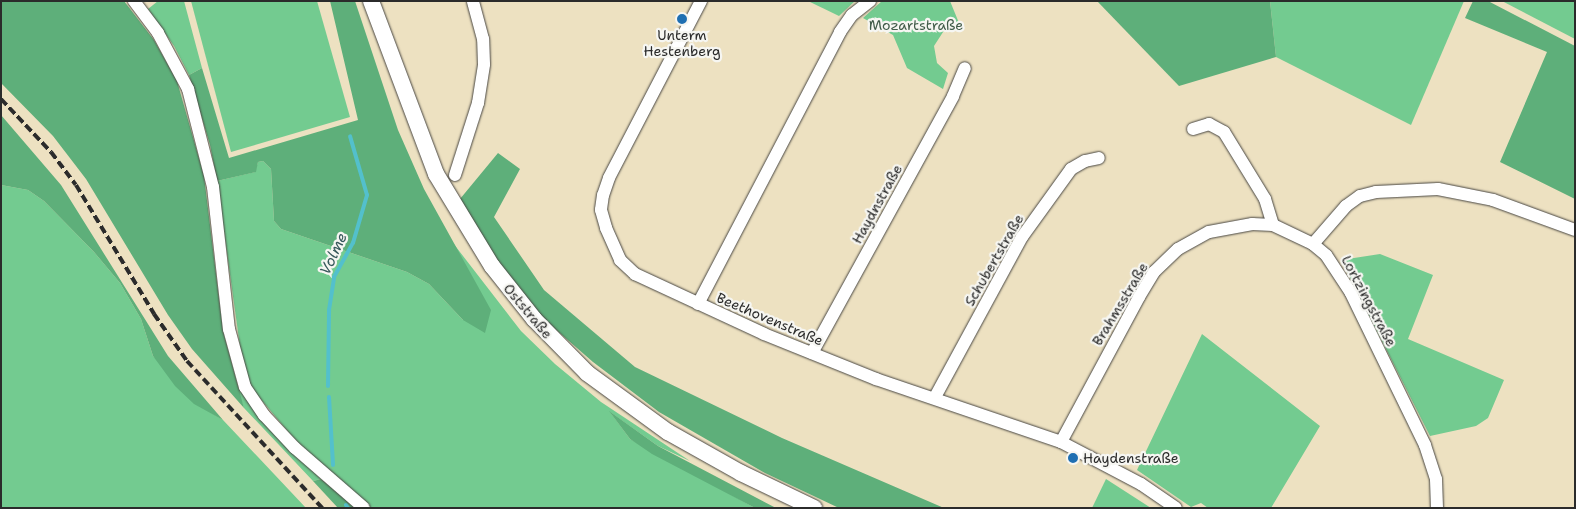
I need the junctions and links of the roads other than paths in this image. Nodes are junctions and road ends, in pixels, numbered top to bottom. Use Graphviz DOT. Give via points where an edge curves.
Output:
graph roads {
  1 [pos="134,1"];
  2 [pos="371,1"];
  3 [pos="473,1"];
  4 [pos="701,1"];
  5 [pos="870,1"];
  6 [pos="965,68"];
  7 [pos="1193,130"];
  8 [pos="1099,158"];
  9 [pos="455,175"];
  10 [pos="1273,225"];
  11 [pos="1575,230"];
  12 [pos="1313,244"];
  13 [pos="698,304"];
  14 [pos="812,353"];
  15 [pos="935,397"];
  16 [pos="1061,442"];
  17 [pos="364,508"];
  18 [pos="814,508"];
  19 [pos="1176,508"];
  20 [pos="1437,508"];
  1 -- 17 [label="street" via="158,33 183,80 207,158 229,329 245,387 264,415 295,448"];
  2 -- 18 [label="main road, Oststraße" via="436,174 492,266 534,319 587,373 653,422 740,473"];
  3 -- 9 [label="street" via="483,39 484,64 478,103"];
  4 -- 13 [label="street, Beethovenstraße" via="609,178 601,210 620,260 635,274"];
  5 -- 13 [label="street" via="852,15 840,32"];
  6 -- 14 [label="street, Haydnstraße" via="953,96"];
  7 -- 10 [label="street" via="1208,124 1224,132 1265,199"];
  8 -- 15 [label="street, Schubertstraße" via="1071,169 1022,237"];
  10 -- 12 [label="street, Brahmsstraße"];
  10 -- 16 [label="street, Brahmsstraße" via="1232,226 1209,232 1166,259 1139,297"];
  11 -- 12 [label="street" via="1484,198 1438,189 1376,192 1360,196 1346,206"];
  12 -- 20 [label="street, Lortzingstraße" via="1326,255 1351,293 1426,445 1436,479"];
  13 -- 14 [label="street, Beethovenstraße"];
  14 -- 15 [label="street, Beethovenstraße" via="876,379"];
  15 -- 16 [label="street, Beethovenstraße"];
  16 -- 19 [label="street, Beethovenstraße" via="1141,484"];
}
